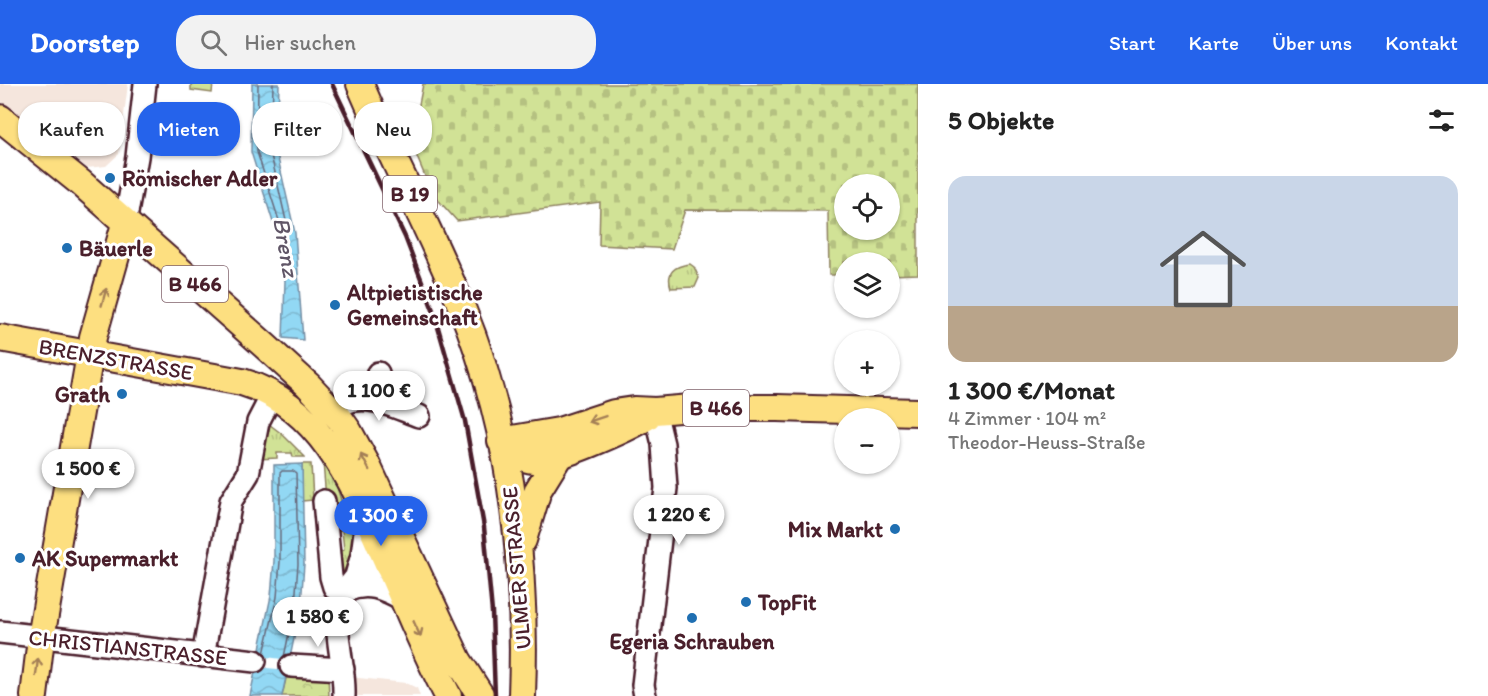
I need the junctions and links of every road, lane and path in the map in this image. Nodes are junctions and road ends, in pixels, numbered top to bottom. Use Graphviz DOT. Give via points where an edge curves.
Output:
graph roads {
  1 [pos="145,84"];
  2 [pos="360,84"];
  3 [pos="0,118"];
  4 [pos="125,224"];
  5 [pos="0,338"];
  6 [pos="90,354"];
  7 [pos="378,373"];
  8 [pos="272,395"];
  9 [pos="376,400"];
  10 [pos="333,411"];
  11 [pos="655,411"];
  12 [pos="918,412"];
  13 [pos="419,416"];
  14 [pos="501,441"];
  15 [pos="559,456"];
  16 [pos="324,501"];
  17 [pos="367,516"];
  18 [pos="519,555"];
  19 [pos="389,567"];
  20 [pos="416,572"];
  21 [pos="348,588"];
  22 [pos="404,600"];
  23 [pos="0,632"];
  24 [pos="41,638"];
  25 [pos="203,656"];
  26 [pos="255,661"];
  27 [pos="291,666"];
  28 [pos="343,669"];
  29 [pos="34,696"];
  30 [pos="344,696"];
  31 [pos="448,696"];
  32 [pos="481,696"];
  33 [pos="522,696"];
  34 [pos="645,696"];
  1 -- 4 [label="street"];
  2 -- 14 [label="main road, B 19" via="461,304"];
  3 -- 4 [label="main road, B 466"];
  6 -- 4 [label="main road, one-way"];
  4 -- 10 [label="main road, B 466" via="281,360"];
  5 -- 6 [label="main road, BRENZSTRASSE"];
  6 -- 8 [label="main road, BRENZSTRASSE" via="232,380 254,385"];
  6 -- 24 [label="main road"];
  7 -- 9 [label="street"];
  8 -- 17 [label="main road, BRENZSTRASSE" via="303,417 329,446"];
  8 -- 25 [label="street" via="258,422 248,474 231,501"];
  9 -- 10 [label="street" via="350,400"];
  9 -- 13 [label="street"];
  20 -- 10 [label="main road, B 466, one-way" via="367,465"];
  11 -- 12 [label="main road, B 466" via="713,408"];
  11 -- 14 [label="main road, B 466, one-way" via="623,411 559,431"];
  11 -- 15 [label="main road, B 466"];
  11 -- 34 [label="street" via="663,444 666,488 643,685"];
  14 -- 15 [label="main road, B 466" via="525,458"];
  14 -- 18 [label="main road, ULMER STRASSE / B 19"];
  15 -- 18 [label="main road" via="538,489"];
  16 -- 21 [label="street" via="331,577 334,587"];
  17 -- 19 [label="main road, BRENZSTRASSE"];
  17 -- 21 [label="street" via="362,555"];
  18 -- 33 [label="main road, ULMER STRASSE / B 19" via="524,629"];
  19 -- 20 [label="street"];
  19 -- 21 [label="street" via="373,567"];
  19 -- 22 [label="main road, BRENZSTRASSE"];
  20 -- 32 [label="main road, B 466" via="458,660"];
  21 -- 22 [label="street" via="376,586"];
  21 -- 28 [label="street" via="337,619"];
  22 -- 31 [label="main road, BRENZSTRASSE, one-way"];
  23 -- 24 [label="street, CHRISTIANSTRASSE"];
  24 -- 25 [label="street, CHRISTIANSTRASSE"];
  29 -- 24 [label="main road, one-way"];
  25 -- 26 [label="street, CHRISTIANSTRASSE"];
  27 -- 28 [label="street"];
  28 -- 30 [label="street"];
}
